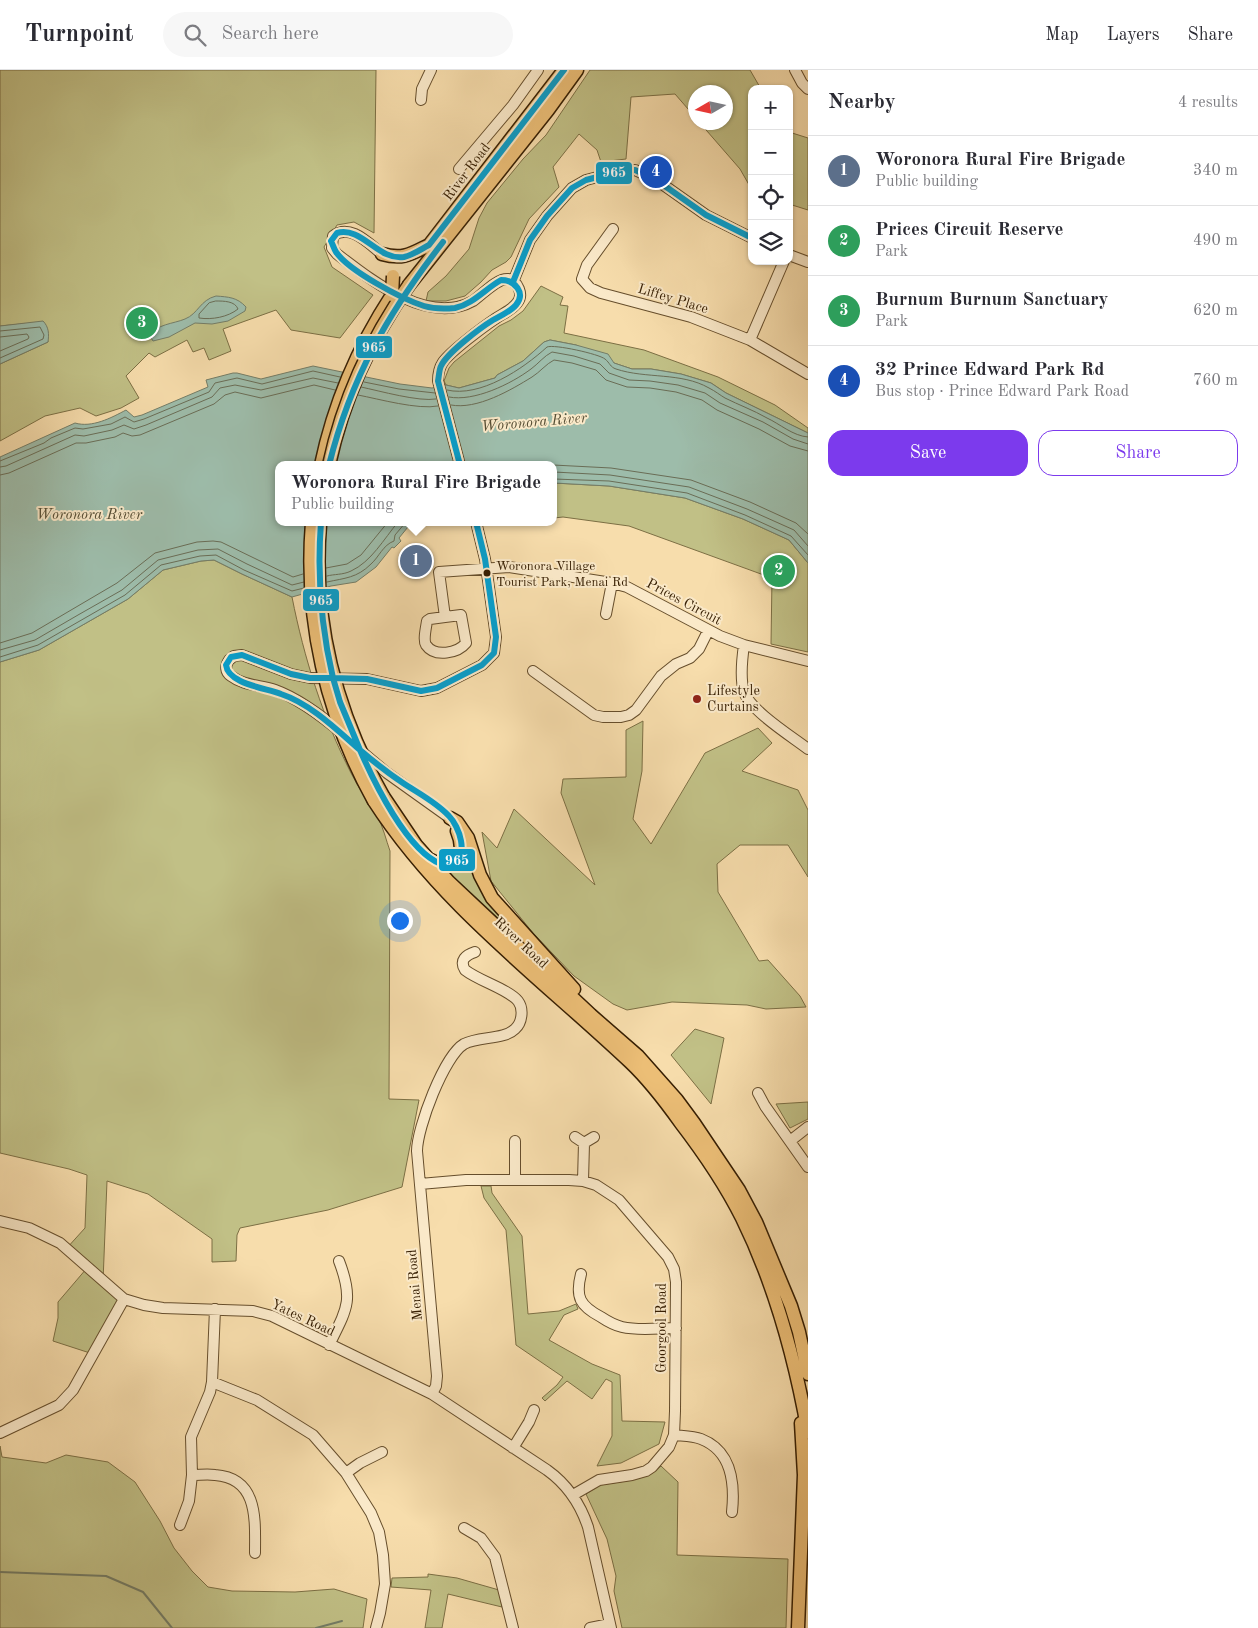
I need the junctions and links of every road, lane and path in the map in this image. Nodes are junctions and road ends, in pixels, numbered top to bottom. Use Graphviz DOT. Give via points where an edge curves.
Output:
graph roads {
  1 [pos="430,70"];
  2 [pos="538,70"];
  3 [pos="564,70"];
  4 [pos="577,70"];
  5 [pos="795,70"];
  6 [pos="808,89"];
  7 [pos="421,100"];
  8 [pos="459,169"];
  9 [pos="613,229"];
  10 [pos="748,236"];
  11 [pos="429,245"];
  12 [pos="382,254"];
  13 [pos="793,256"];
  14 [pos="808,262"];
  15 [pos="521,265"];
  16 [pos="782,265"];
  17 [pos="402,280"];
  18 [pos="501,280"];
  19 [pos="514,282"];
  20 [pos="520,291"];
  21 [pos="750,340"];
  22 [pos="808,374"];
  23 [pos="322,461"];
  24 [pos="330,461"];
  25 [pos="459,461"];
  26 [pos="312,526"];
  27 [pos="321,526"];
  28 [pos="477,526"];
  29 [pos="486,568"];
  30 [pos="612,583"];
  31 [pos="606,614"];
  32 [pos="445,617"];
  33 [pos="708,631"];
  34 [pos="744,645"];
  35 [pos="808,661"];
  36 [pos="533,671"];
  37 [pos="808,748"];
  38 [pos="379,798"];
  39 [pos="450,818"];
  40 [pos="426,858"];
  41 [pos="475,952"];
  42 [pos="612,1032"];
  43 [pos="758,1093"];
  44 [pos="808,1127"];
  45 [pos="594,1137"];
  46 [pos="515,1140"];
  47 [pos="790,1141"];
  48 [pos="808,1167"];
  49 [pos="515,1180"];
  50 [pos="583,1181"];
  51 [pos="420,1184"];
  52 [pos="0,1221"];
  53 [pos="339,1261"];
  54 [pos="582,1274"];
  55 [pos="124,1299"];
  56 [pos="215,1309"];
  57 [pos="676,1328"];
  58 [pos="799,1332"];
  59 [pos="330,1345"];
  60 [pos="791,1352"];
  61 [pos="808,1354"];
  62 [pos="808,1374"];
  63 [pos="212,1382"];
  64 [pos="432,1394"];
  65 [pos="534,1410"];
  66 [pos="808,1432"];
  67 [pos="0,1433"];
  68 [pos="674,1435"];
  69 [pos="513,1448"];
  70 [pos="382,1452"];
  71 [pos="346,1473"];
  72 [pos="192,1475"];
  73 [pos="573,1495"];
  74 [pos="732,1512"];
  75 [pos="180,1525"];
  76 [pos="464,1528"];
  77 [pos="254,1554"];
  78 [pos="611,1626"];
  79 [pos="376,1628"];
  80 [pos="513,1628"];
  81 [pos="590,1628"];
  82 [pos="798,1628"];
  1 -- 7 [label="street"];
  2 -- 8 [label="street"];
  3 -- 11 [label="main road, River Road"];
  4 -- 17 [label="main road, River Road" via="548,110"];
  5 -- 6 [label="street"];
  9 -- 21 [label="street, Liffey Place" via="587,265 582,279 590,288 691,318"];
  10 -- 15 [label="street" via="706,215 655,179 635,170 624,170 586,180 572,188 530,240"];
  11 -- 12 [label="main road" via="398,258"];
  11 -- 17 [label="main road, River Road"];
  12 -- 17 [label="main road"];
  12 -- 18 [label="street" via="347,231 333,236 332,248 336,254 376,283 423,306 462,306"];
  13 -- 14 [label="street"];
  15 -- 18 [label="street"];
  15 -- 19 [label="street"];
  15 -- 20 [label="street"];
  16 -- 21 [label="street"];
  17 -- 23 [label="main road, bridge" via="364,341 333,419"];
  17 -- 24 [label="main road, River Road, bridge" via="346,407"];
  18 -- 19 [label="street"];
  19 -- 20 [label="street"];
  20 -- 25 [label="street" via="517,304 442,363 439,385"];
  21 -- 22 [label="street, Liffey Place"];
  26 -- 38 [label="main road, River Road, bridge" via="311,595 323,674 348,749"];
  27 -- 38 [label="main road, River Road, bridge" via="320,595 325,640 354,739"];
  28 -- 29 [label="street"];
  29 -- 30 [label="street, Prices Circuit" via="509,567"];
  29 -- 32 [label="street, Prices Circuit" via="439,572"];
  29 -- 39 [label="street" via="496,638 494,653 482,665 437,688 421,691 367,679 310,678 242,655 231,657 226,665 229,675 236,679 275,690 311,709 387,773"];
  30 -- 31 [label="street"];
  30 -- 33 [label="street, Prices Circuit" via="627,587"];
  32 -- 32 [label="street" via="461,615 466,643 451,653 435,651 426,646 425,641 426,621"];
  33 -- 34 [label="street, Prices Circuit"];
  33 -- 36 [label="street" via="690,658 660,676 636,710 621,717 594,715"];
  34 -- 35 [label="street, Prices Circuit"];
  34 -- 37 [label="street" via="743,686 748,699 768,719"];
  38 -- 40 [label="main road, River Road"];
  38 -- 60 [label="main road, River Road" via="408,849 466,912 630,1063 662,1098 707,1158 742,1217 764,1267"];
  39 -- 40 [label="main road" via="461,845 459,859 445,865"];
  39 -- 42 [label="main road" via="457,822 468,838 480,875 492,898"];
  40 -- 42 [label="main road, River Road"];
  41 -- 51 [label="street, Menai Road" via="464,958 463,967 519,1002 521,1022 514,1031 464,1044 449,1062 420,1128 417,1145"];
  42 -- 58 [label="main road, River Road" via="677,1100 711,1145 756,1222"];
  43 -- 47 [label="street"];
  44 -- 47 [label="street"];
  45 -- 50 [label="street" via="579,1140"];
  46 -- 49 [label="street"];
  47 -- 48 [label="street"];
  49 -- 50 [label="street, Goorgool Road"];
  49 -- 51 [label="street, Goorgool Road"];
  50 -- 57 [label="street, Goorgool Road" via="596,1184 619,1200 668,1258 676,1282"];
  51 -- 64 [label="street, Menai Road" via="437,1376"];
  52 -- 55 [label="street, Yates Road" via="29,1228 60,1243"];
  53 -- 59 [label="street" via="345,1276 348,1303"];
  54 -- 57 [label="street" via="579,1296 588,1310 621,1327"];
  55 -- 56 [label="street, Yates Road" via="163,1308"];
  55 -- 67 [label="street" via="73,1390 59,1405"];
  56 -- 59 [label="street, Yates Road" via="253,1311 272,1316"];
  56 -- 63 [label="street"];
  57 -- 68 [label="street, Goorgool Road"];
  58 -- 61 [label="main road"];
  58 -- 62 [label="main road"];
  59 -- 64 [label="street, Yates Road"];
  60 -- 66 [label="main road"];
  60 -- 82 [label="main road" via="804,1456"];
  63 -- 71 [label="street" via="257,1400 313,1435"];
  63 -- 72 [label="street" via="192,1437"];
  64 -- 69 [label="street"];
  65 -- 69 [label="street"];
  68 -- 73 [label="street" via="669,1447 652,1467 632,1475 599,1480"];
  68 -- 74 [label="street" via="701,1439 715,1447 727,1461 733,1478"];
  69 -- 73 [label="street" via="557,1478"];
  70 -- 71 [label="street"];
  71 -- 79 [label="street" via="371,1512 379,1532 385,1584"];
  72 -- 75 [label="street" via="189,1501"];
  72 -- 77 [label="street" via="217,1475 240,1482 251,1499 255,1520"];
  73 -- 78 [label="street" via="584,1513"];
  76 -- 80 [label="street" via="481,1538 495,1557"];
  78 -- 81 [label="street"];
}
